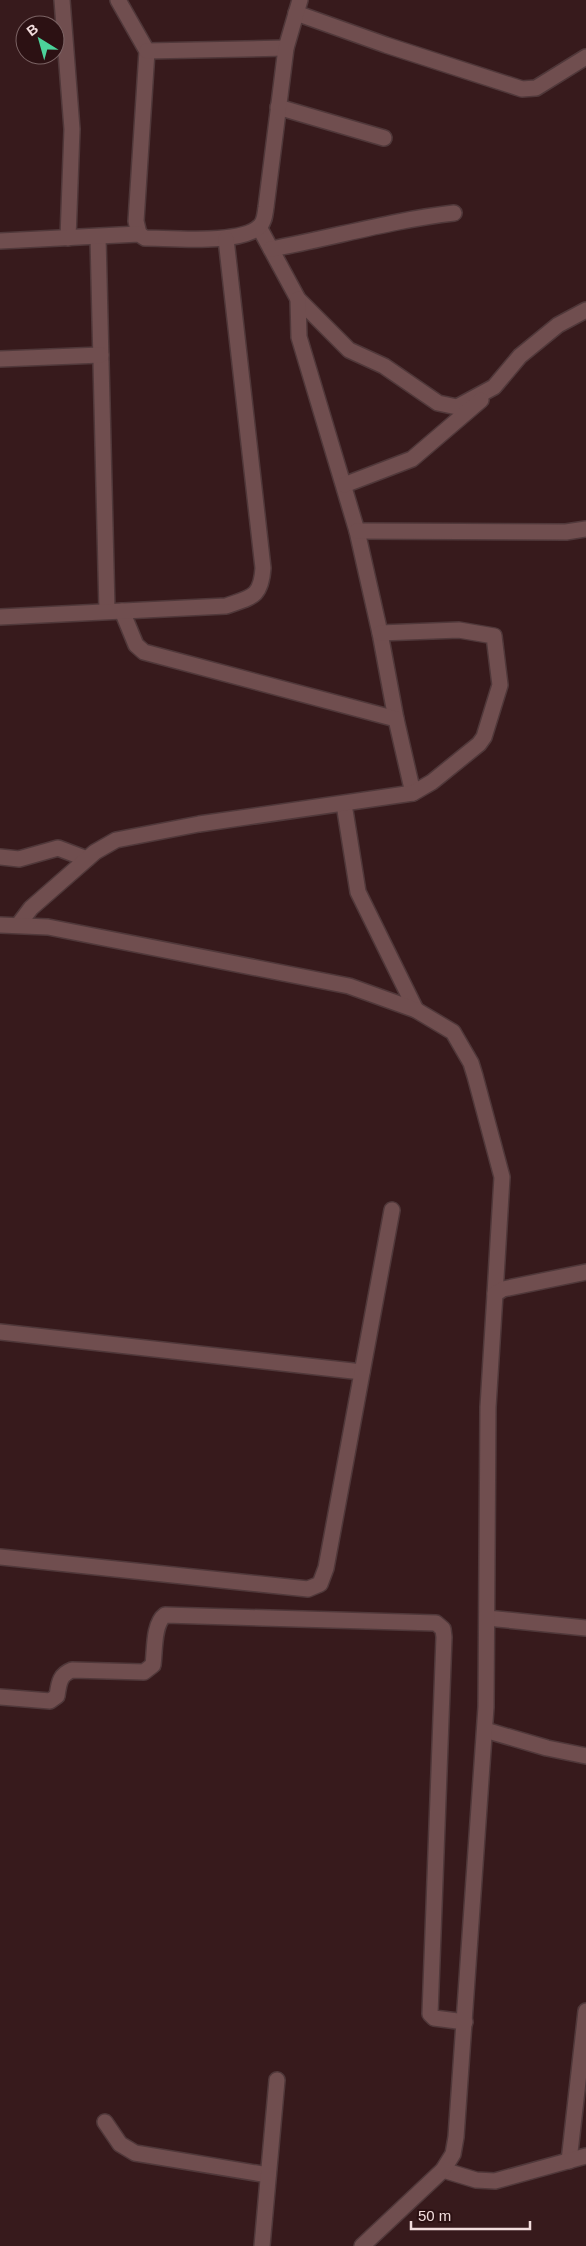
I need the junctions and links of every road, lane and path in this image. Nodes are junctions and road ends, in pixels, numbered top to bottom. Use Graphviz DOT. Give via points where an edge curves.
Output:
graph roads {
  1 [pos="62,0"];
  2 [pos="118,0"];
  3 [pos="298,7"];
  4 [pos="286,48"];
  5 [pos="147,51"];
  6 [pos="586,57"];
  7 [pos="278,107"];
  8 [pos="384,138"];
  9 [pos="454,213"];
  10 [pos="259,227"];
  11 [pos="139,234"];
  12 [pos="98,237"];
  13 [pos="68,238"];
  14 [pos="226,239"];
  15 [pos="0,241"];
  16 [pos="271,249"];
  17 [pos="298,299"];
  18 [pos="586,310"];
  19 [pos="101,356"];
  20 [pos="0,359"];
  21 [pos="494,387"];
  22 [pos="344,486"];
  23 [pos="586,528"];
  24 [pos="357,532"];
  25 [pos="107,611"];
  26 [pos="122,611"];
  27 [pos="0,617"];
  28 [pos="380,633"];
  29 [pos="396,719"];
  30 [pos="412,793"];
  31 [pos="344,804"];
  32 [pos="0,857"];
  33 [pos="87,859"];
  34 [pos="19,924"];
  35 [pos="0,925"];
  36 [pos="416,1010"];
  37 [pos="392,1210"];
  38 [pos="586,1272"];
  39 [pos="495,1294"];
  40 [pos="0,1332"];
  41 [pos="362,1372"];
  42 [pos="0,1557"];
  43 [pos="487,1618"];
  44 [pos="586,1628"];
  45 [pos="0,1697"];
  46 [pos="485,1730"];
  47 [pos="586,1756"];
  48 [pos="586,2011"];
  49 [pos="465,2022"];
  50 [pos="277,2080"];
  51 [pos="105,2122"];
  52 [pos="586,2156"];
  53 [pos="569,2161"];
  54 [pos="443,2170"];
  55 [pos="268,2175"];
  56 [pos="262,2246"];
  57 [pos="362,2246"];
  1 -- 13 [label="street" via="72,129"];
  2 -- 5 [label="street"];
  3 -- 4 [label="street"];
  3 -- 6 [label="street" via="386,45 522,88 536,88"];
  4 -- 5 [label="street"];
  4 -- 7 [label="street"];
  5 -- 11 [label="street" via="136,221"];
  7 -- 8 [label="street"];
  7 -- 10 [label="street" via="264,221"];
  9 -- 16 [label="street" via="391,222 346,235"];
  10 -- 14 [label="street"];
  10 -- 16 [label="street"];
  11 -- 12 [label="street"];
  11 -- 14 [label="street" via="145,238"];
  12 -- 13 [label="street"];
  12 -- 19 [label="street"];
  13 -- 15 [label="street"];
  14 -- 26 [label="street" via="263,568 262,585 253,596 226,606"];
  16 -- 17 [label="street"];
  17 -- 21 [label="street" via="349,350 384,366 438,403 457,407"];
  17 -- 22 [label="street" via="299,337"];
  18 -- 21 [label="street" via="558,325 520,356"];
  19 -- 20 [label="street"];
  19 -- 25 [label="street"];
  21 -- 22 [label="street" via="412,459"];
  22 -- 24 [label="street"];
  23 -- 24 [label="street" via="566,532"];
  24 -- 28 [label="street"];
  25 -- 26 [label="street"];
  25 -- 27 [label="street"];
  26 -- 29 [label="street" via="136,645 144,652"];
  28 -- 29 [label="street"];
  28 -- 30 [label="street" via="459,630 494,636 500,685 484,737 432,782"];
  29 -- 30 [label="street"];
  30 -- 31 [label="street"];
  31 -- 33 [label="street" via="127,837 105,846"];
  31 -- 36 [label="street" via="358,892"];
  32 -- 33 [label="street" via="19,859 58,848"];
  33 -- 34 [label="street" via="31,908"];
  34 -- 35 [label="street"];
  34 -- 36 [label="street" via="126,941 208,960 337,983"];
  36 -- 39 [label="street" via="453,1032 475,1076 502,1177"];
  37 -- 41 [label="street"];
  38 -- 39 [label="street" via="502,1289"];
  39 -- 43 [label="street" via="488,1407"];
  40 -- 41 [label="street"];
  41 -- 42 [label="street" via="326,1568 320,1584 308,1589"];
  43 -- 44 [label="street"];
  43 -- 46 [label="street"];
  45 -- 49 [label="street" via="50,1701 57,1696 59,1680 72,1670 148,1670 153,1665 157,1628 164,1615 436,1623 444,1637 430,2014 434,2018"];
  46 -- 47 [label="street"];
  46 -- 49 [label="street"];
  48 -- 53 [label="street"];
  49 -- 54 [label="street" via="456,2137 453,2154"];
  50 -- 55 [label="street"];
  51 -- 55 [label="street" via="120,2144 142,2155"];
  52 -- 53 [label="street"];
  53 -- 54 [label="street" via="495,2181 476,2180"];
  54 -- 57 [label="street"];
  55 -- 56 [label="street"];
}
